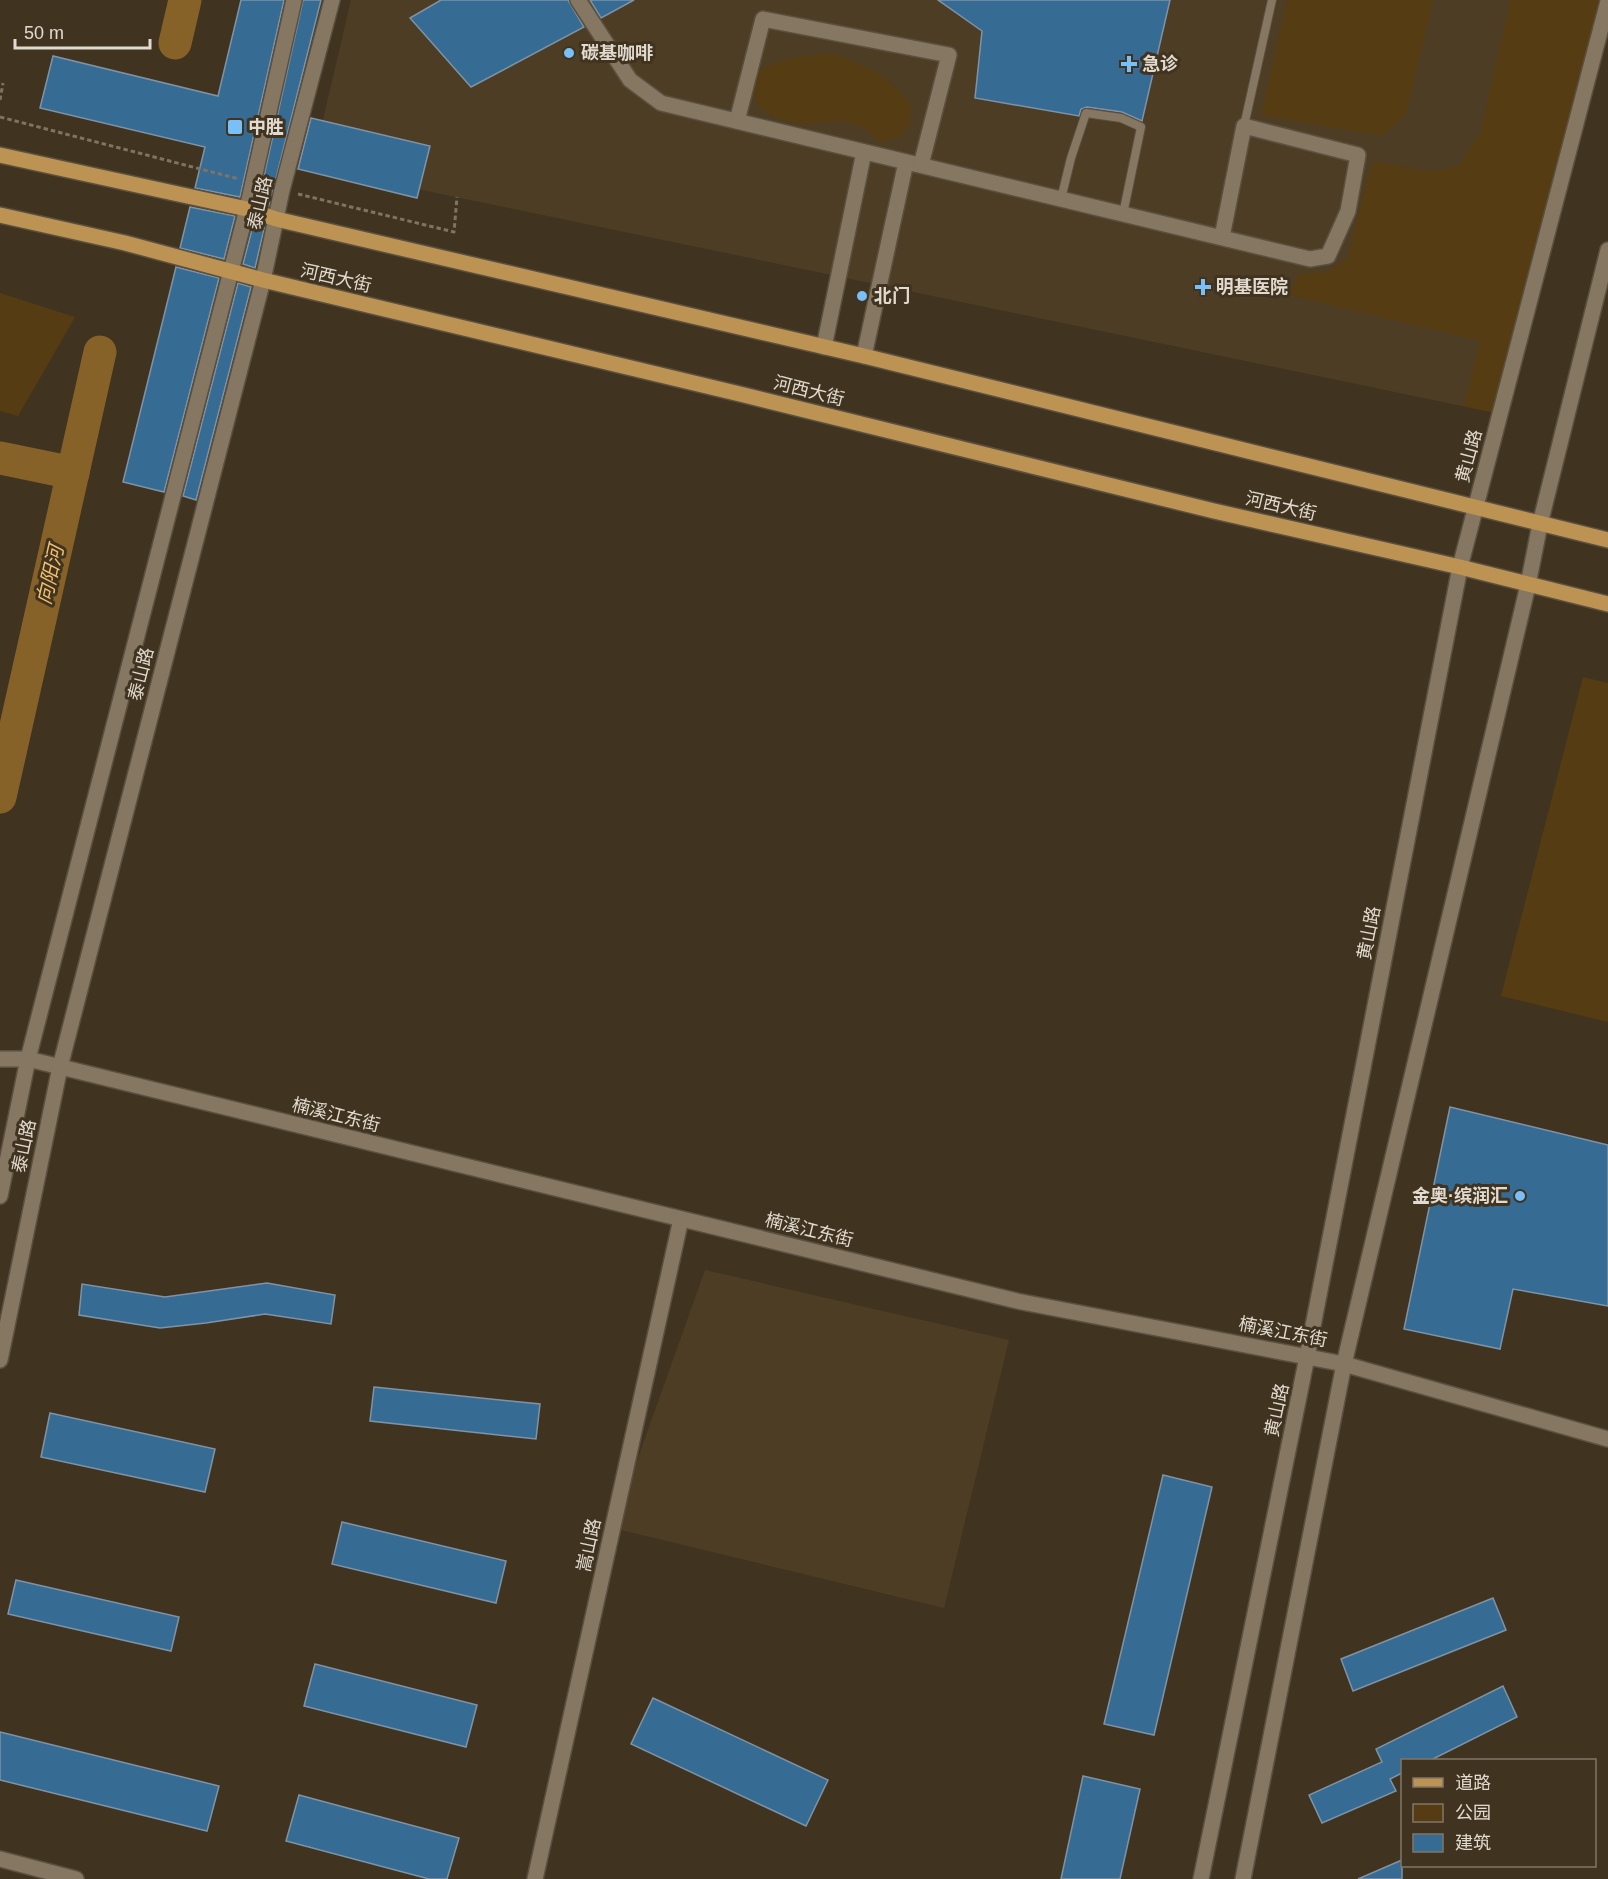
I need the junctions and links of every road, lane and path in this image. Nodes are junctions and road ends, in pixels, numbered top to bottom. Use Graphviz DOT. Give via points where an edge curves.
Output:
graph roads {
  1 [pos="294,0"];
  2 [pos="332,0"];
  3 [pos="578,0"];
  4 [pos="1272,0"];
  5 [pos="1608,1"];
  6 [pos="3,83"];
  7 [pos="0,100"];
  8 [pos="737,121"];
  9 [pos="1244,126"];
  10 [pos="864,152"];
  11 [pos="0,155"];
  12 [pos="913,164"];
  13 [pos="1061,199"];
  14 [pos="247,209"];
  15 [pos="1123,214"];
  16 [pos="0,215"];
  17 [pos="276,219"];
  18 [pos="1222,237"];
  19 [pos="1608,250"];
  20 [pos="231,272"];
  21 [pos="263,280"];
  22 [pos="824,347"];
  23 [pos="864,356"];
  24 [pos="1476,509"];
  25 [pos="1540,524"];
  26 [pos="1608,540"];
  27 [pos="1460,567"];
  28 [pos="1528,585"];
  29 [pos="1608,604"];
  30 [pos="0,1059"];
  31 [pos="28,1059"];
  32 [pos="60,1067"];
  33 [pos="0,1196"];
  34 [pos="681,1219"];
  35 [pos="1307,1357"];
  36 [pos="0,1360"];
  37 [pos="1344,1364"];
  38 [pos="1608,1439"];
  39 [pos="0,1859"];
  40 [pos="76,1879"];
  41 [pos="535,1879"];
  42 [pos="1201,1879"];
  43 [pos="1243,1879"];
  1 -- 14 [label="street, 泰山路"];
  2 -- 17 [label="street, 泰山路"];
  3 -- 8 [label="street" via="630,80 661,103"];
  4 -- 9 [label="lane"];
  5 -- 24 [label="street, 黄山路"];
  6 -- 7 [label="path"];
  8 -- 10 [label="street"];
  8 -- 12 [label="street" via="763,19 949,55"];
  9 -- 18 [label="street"];
  9 -- 18 [label="street" via="1358,155 1348,211 1328,255 1310,259"];
  10 -- 12 [label="street"];
  10 -- 22 [label="street"];
  11 -- 14 [label="main road"];
  12 -- 13 [label="street"];
  12 -- 23 [label="street"];
  13 -- 15 [label="street"];
  13 -- 15 [label="lane" via="1086,112 1121,118 1140,127"];
  14 -- 17 [label="main road"];
  14 -- 20 [label="street, 泰山路"];
  15 -- 18 [label="street"];
  16 -- 20 [label="main road, 河西大街"];
  17 -- 21 [label="street, 泰山路"];
  17 -- 22 [label="main road"];
  19 -- 25 [label="street"];
  20 -- 21 [label="main road, 河西大街"];
  20 -- 31 [label="street, 泰山路"];
  21 -- 27 [label="main road, 河西大街"];
  21 -- 32 [label="street, 泰山路"];
  22 -- 23 [label="main road"];
  23 -- 24 [label="main road"];
  24 -- 25 [label="main road"];
  24 -- 27 [label="street, 黄山路"];
  25 -- 26 [label="main road"];
  25 -- 28 [label="street"];
  27 -- 28 [label="main road, 河西大街"];
  27 -- 35 [label="street, 黄山路"];
  28 -- 29 [label="main road, 河西大街"];
  28 -- 37 [label="street"];
  30 -- 31 [label="street, 楠溪江东街"];
  31 -- 32 [label="street, 楠溪江东街"];
  31 -- 33 [label="street, 泰山路"];
  32 -- 34 [label="street, 楠溪江东街"];
  32 -- 36 [label="street, 泰山路"];
  34 -- 35 [label="street, 楠溪江东街" via="1017,1301"];
  34 -- 41 [label="street, 嵩山路"];
  35 -- 37 [label="street, 楠溪江东街"];
  35 -- 42 [label="street, 黄山路"];
  37 -- 38 [label="street, 楠溪江东街"];
  37 -- 43 [label="street"];
  39 -- 40 [label="street"];
}
